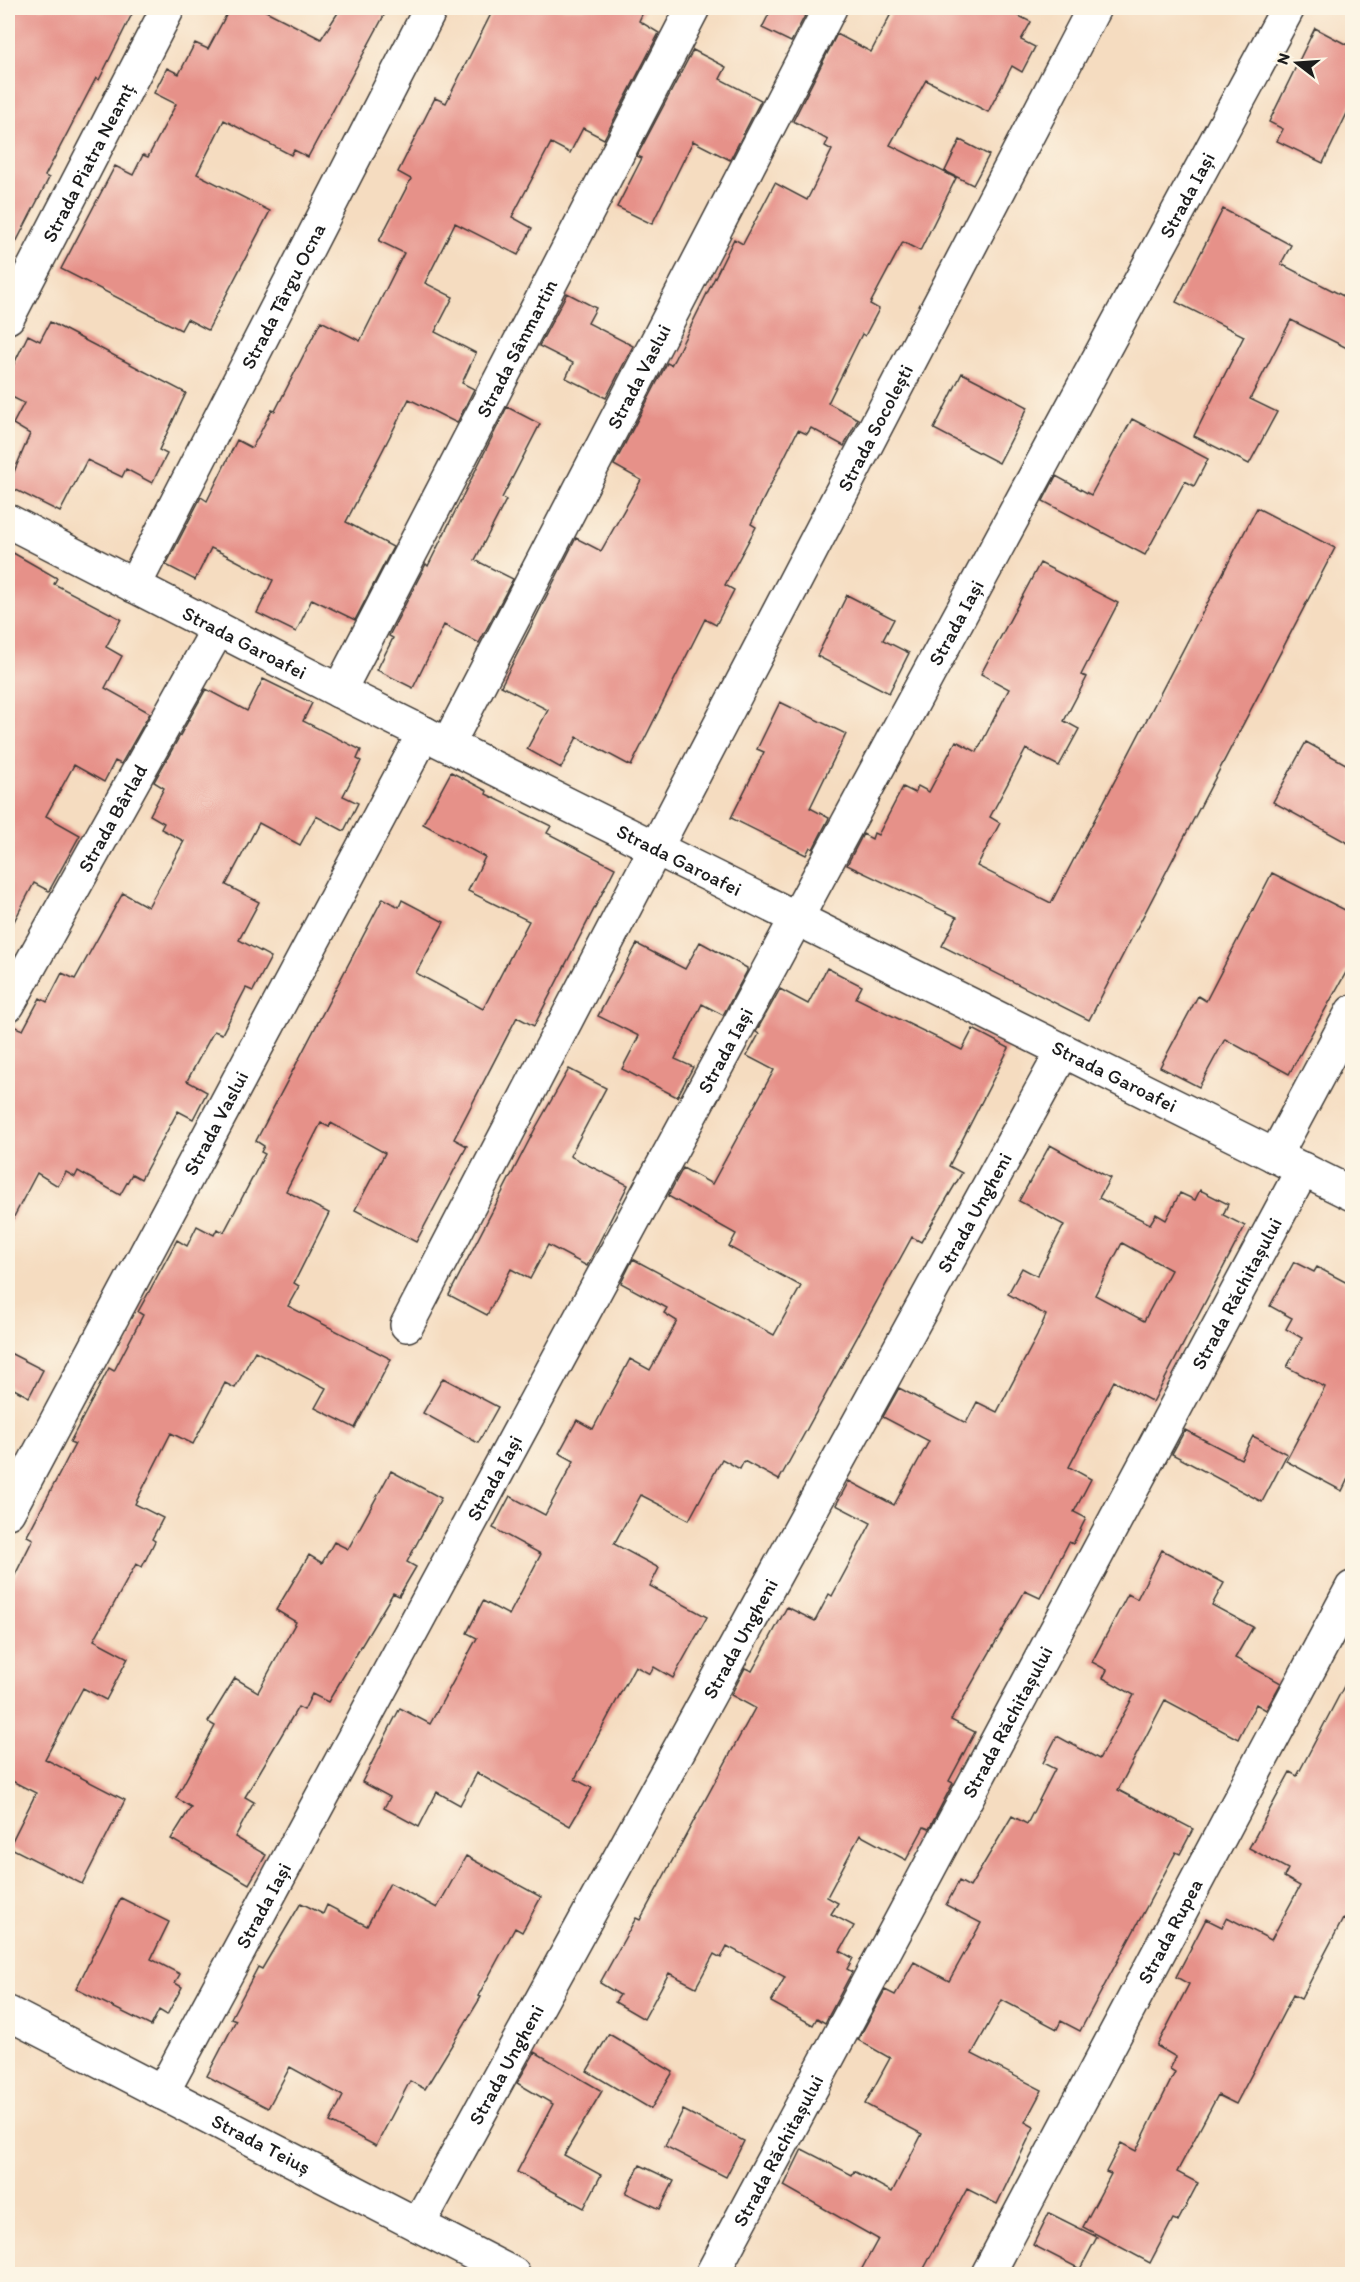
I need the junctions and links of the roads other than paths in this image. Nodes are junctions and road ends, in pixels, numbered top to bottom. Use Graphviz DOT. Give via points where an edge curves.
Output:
graph roads {
  1 [pos="168,8"];
  2 [pos="431,8"];
  3 [pos="693,8"];
  4 [pos="830,8"];
  5 [pos="1094,8"];
  6 [pos="1288,8"];
  7 [pos="8,317"];
  8 [pos="8,521"];
  9 [pos="134,586"];
  10 [pos="218,629"];
  11 [pos="339,691"];
  12 [pos="436,739"];
  13 [pos="654,847"];
  14 [pos="796,918"];
  15 [pos="8,1005"];
  16 [pos="1353,1012"];
  17 [pos="1063,1051"];
  18 [pos="1289,1163"];
  19 [pos="1353,1194"];
  20 [pos="407,1325"];
  21 [pos="8,1512"];
  22 [pos="1353,1588"];
  23 [pos="8,2013"];
  24 [pos="162,2093"];
  25 [pos="418,2225"];
  26 [pos="513,2274"];
  27 [pos="712,2274"];
  28 [pos="988,2274"];
  1 -- 7 [label="street, Strada Piatra Neamț"];
  2 -- 9 [label="street, Strada Târgu Ocna"];
  3 -- 11 [label="street, Strada Sânmartin"];
  4 -- 12 [label="street, Strada Vaslui"];
  5 -- 13 [label="street, Strada Socolești"];
  6 -- 14 [label="street, Strada Iași"];
  8 -- 9 [label="street, Strada Garoafei"];
  9 -- 10 [label="street, Strada Garoafei"];
  10 -- 11 [label="street, Strada Garoafei"];
  10 -- 15 [label="street, Strada Bârlad"];
  11 -- 12 [label="street, Strada Garoafei"];
  12 -- 13 [label="street, Strada Garoafei"];
  12 -- 21 [label="street, Strada Vaslui"];
  13 -- 14 [label="street, Strada Garoafei"];
  13 -- 20 [label="street, Strada Socolești"];
  14 -- 17 [label="street, Strada Garoafei"];
  14 -- 24 [label="street, Strada Iași"];
  16 -- 18 [label="street, Strada Răchitașului"];
  17 -- 18 [label="street, Strada Garoafei"];
  17 -- 25 [label="street, Strada Ungheni"];
  18 -- 19 [label="street, Strada Garoafei"];
  18 -- 27 [label="street, Strada Răchitașului"];
  22 -- 28 [label="street, Strada Rupea"];
  23 -- 24 [label="street, Strada Teiuș"];
  24 -- 25 [label="street, Strada Teiuș"];
  25 -- 26 [label="street, Strada Teiuș"];
}
